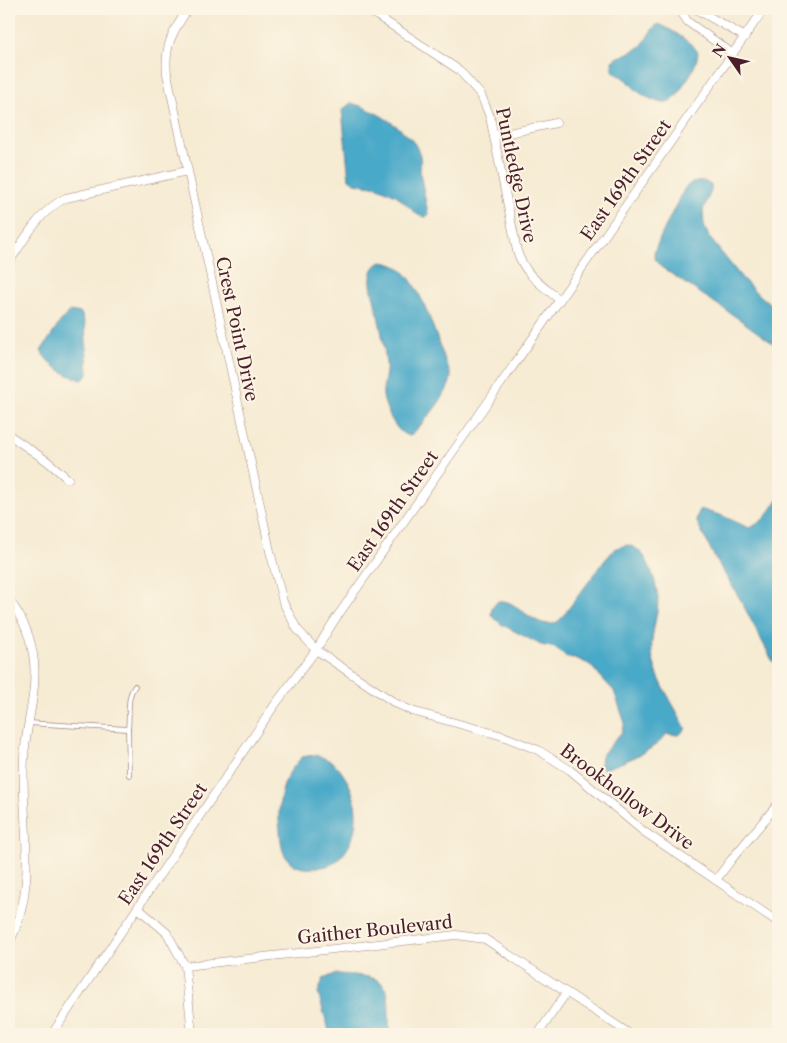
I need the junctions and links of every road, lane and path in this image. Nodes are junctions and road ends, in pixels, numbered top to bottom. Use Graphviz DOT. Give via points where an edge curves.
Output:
graph roads {
  1 [pos="188,9"];
  2 [pos="366,9"];
  3 [pos="679,9"];
  4 [pos="696,9"];
  5 [pos="764,9"];
  6 [pos="745,37"];
  7 [pos="733,54"];
  8 [pos="556,123"];
  9 [pos="494,136"];
  10 [pos="778,169"];
  11 [pos="187,171"];
  12 [pos="778,175"];
  13 [pos="9,262"];
  14 [pos="560,300"];
  15 [pos="9,435"];
  16 [pos="68,478"];
  17 [pos="9,600"];
  18 [pos="316,650"];
  19 [pos="135,686"];
  20 [pos="28,723"];
  21 [pos="128,729"];
  22 [pos="129,775"];
  23 [pos="778,804"];
  24 [pos="716,880"];
  25 [pos="138,908"];
  26 [pos="778,922"];
  27 [pos="9,944"];
  28 [pos="185,966"];
  29 [pos="566,992"];
  30 [pos="52,1034"];
  31 [pos="192,1034"];
  32 [pos="538,1034"];
  33 [pos="630,1034"];
  1 -- 11 [label="street, Crest Point Drive" via="173,32 166,54 167,74"];
  2 -- 9 [label="street, Puntledge Drive" via="459,70 481,95"];
  3 -- 7 [label="street" via="688,22"];
  4 -- 6 [label="street"];
  5 -- 6 [label="street, East 169th Street"];
  6 -- 7 [label="street, East 169th Street"];
  7 -- 14 [label="street, East 169th Street"];
  8 -- 9 [label="street"];
  9 -- 14 [label="street, Puntledge Drive" via="516,251 530,276"];
  10 -- 12 [label="street"];
  11 -- 13 [label="street" via="58,201 44,213"];
  11 -- 18 [label="street, Crest Point Drive" via="278,585 297,629"];
  14 -- 18 [label="street, East 169th Street"];
  15 -- 16 [label="street"];
  17 -- 20 [label="street" via="24,625 33,650 35,678"];
  18 -- 24 [label="street, Brookhollow Drive" via="412,711 504,736 538,750 570,770 643,831"];
  18 -- 25 [label="street, East 169th Street" via="274,706"];
  19 -- 21 [label="lane" via="131,691"];
  20 -- 21 [label="lane"];
  20 -- 27 [label="street" via="23,786 28,863 22,912"];
  21 -- 22 [label="lane"];
  23 -- 24 [label="street"];
  24 -- 26 [label="street, Brookhollow Drive"];
  25 -- 28 [label="street" via="167,932"];
  25 -- 30 [label="street, East 169th Street"];
  28 -- 29 [label="street, Gaither Boulevard" via="456,935 485,939"];
  28 -- 31 [label="street"];
  29 -- 32 [label="street"];
  29 -- 33 [label="street, Gaither Boulevard"];
}
